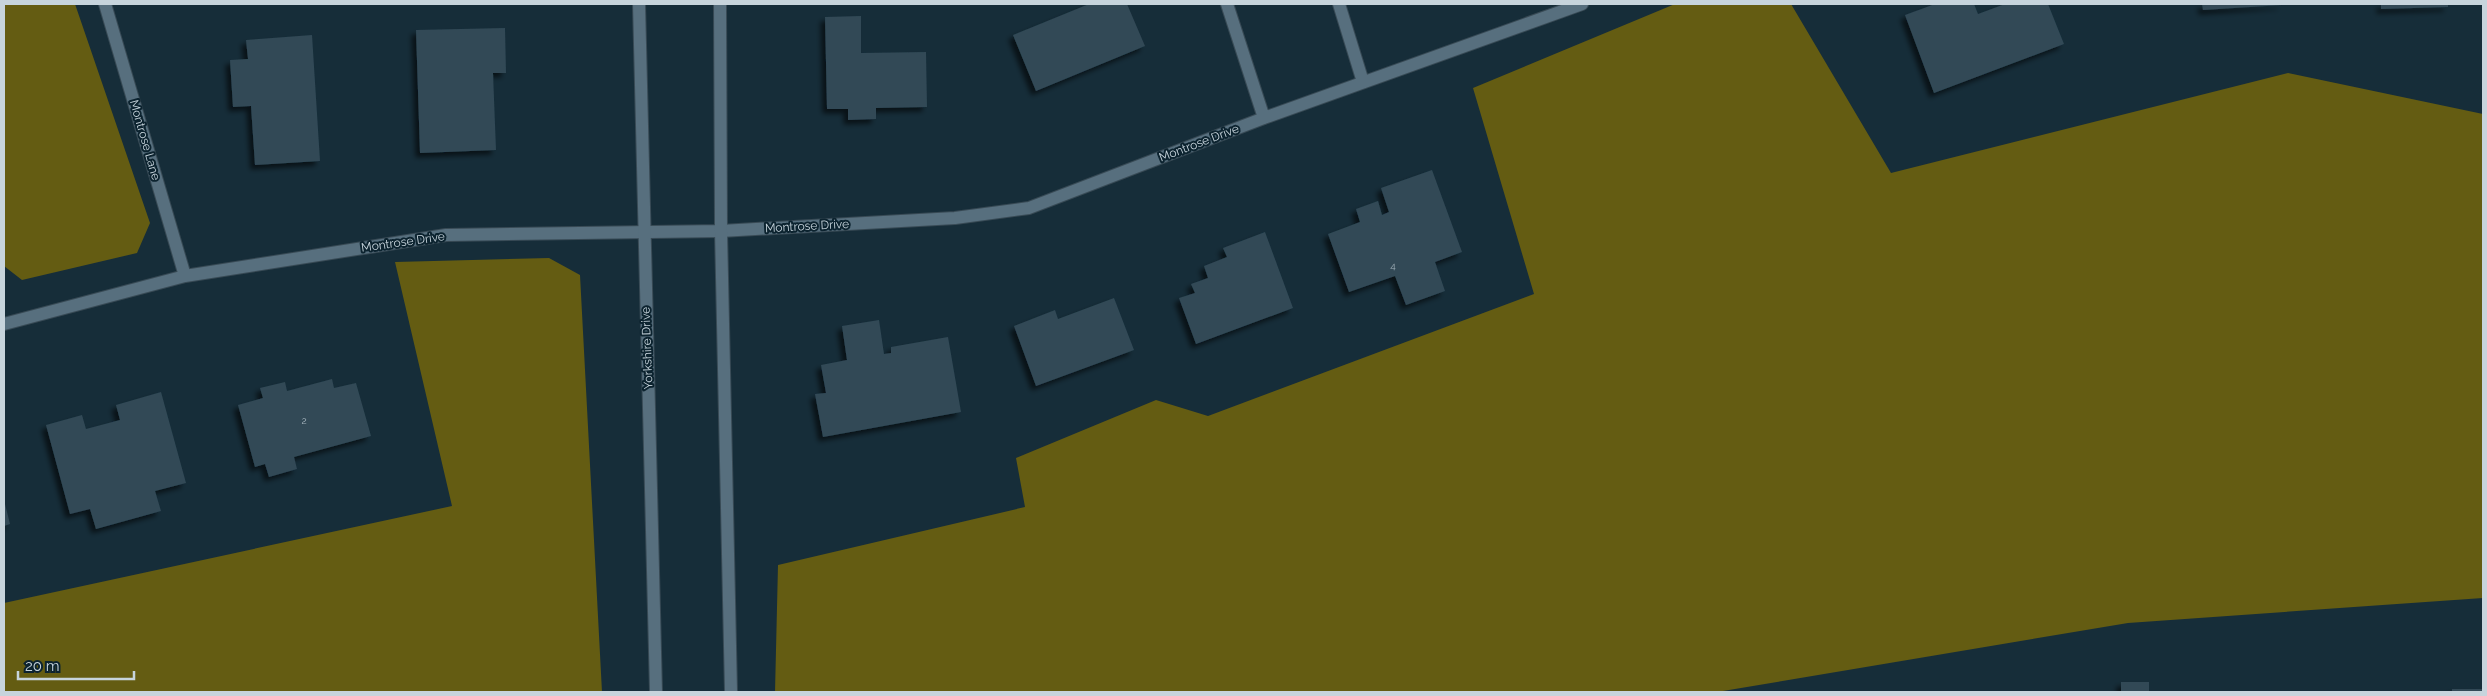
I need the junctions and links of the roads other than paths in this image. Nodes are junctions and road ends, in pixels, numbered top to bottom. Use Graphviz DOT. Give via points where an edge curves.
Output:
graph roads {
  1 [pos="105,4"];
  2 [pos="640,4"];
  3 [pos="720,4"];
  4 [pos="1227,4"];
  5 [pos="1339,4"];
  6 [pos="1582,4"];
  7 [pos="1363,82"];
  8 [pos="1264,118"];
  9 [pos="721,231"];
  10 [pos="643,234"];
  11 [pos="185,276"];
  12 [pos="4,324"];
  13 [pos="656,692"];
  14 [pos="731,692"];
  1 -- 11 [label="street, Montrose Lane"];
  2 -- 10 [label="street, Yorkshire Drive"];
  3 -- 9 [label="street"];
  4 -- 8 [label="street"];
  5 -- 7 [label="street"];
  6 -- 7 [label="street, Montrose Drive"];
  7 -- 8 [label="street, Montrose Drive"];
  8 -- 9 [label="street, Montrose Drive" via="1029,208 955,218"];
  9 -- 10 [label="street, Montrose Drive"];
  9 -- 14 [label="street"];
  10 -- 11 [label="street, Montrose Drive" via="446,235"];
  10 -- 13 [label="street, Yorkshire Drive"];
  11 -- 12 [label="street, Montrose Drive"];
}
